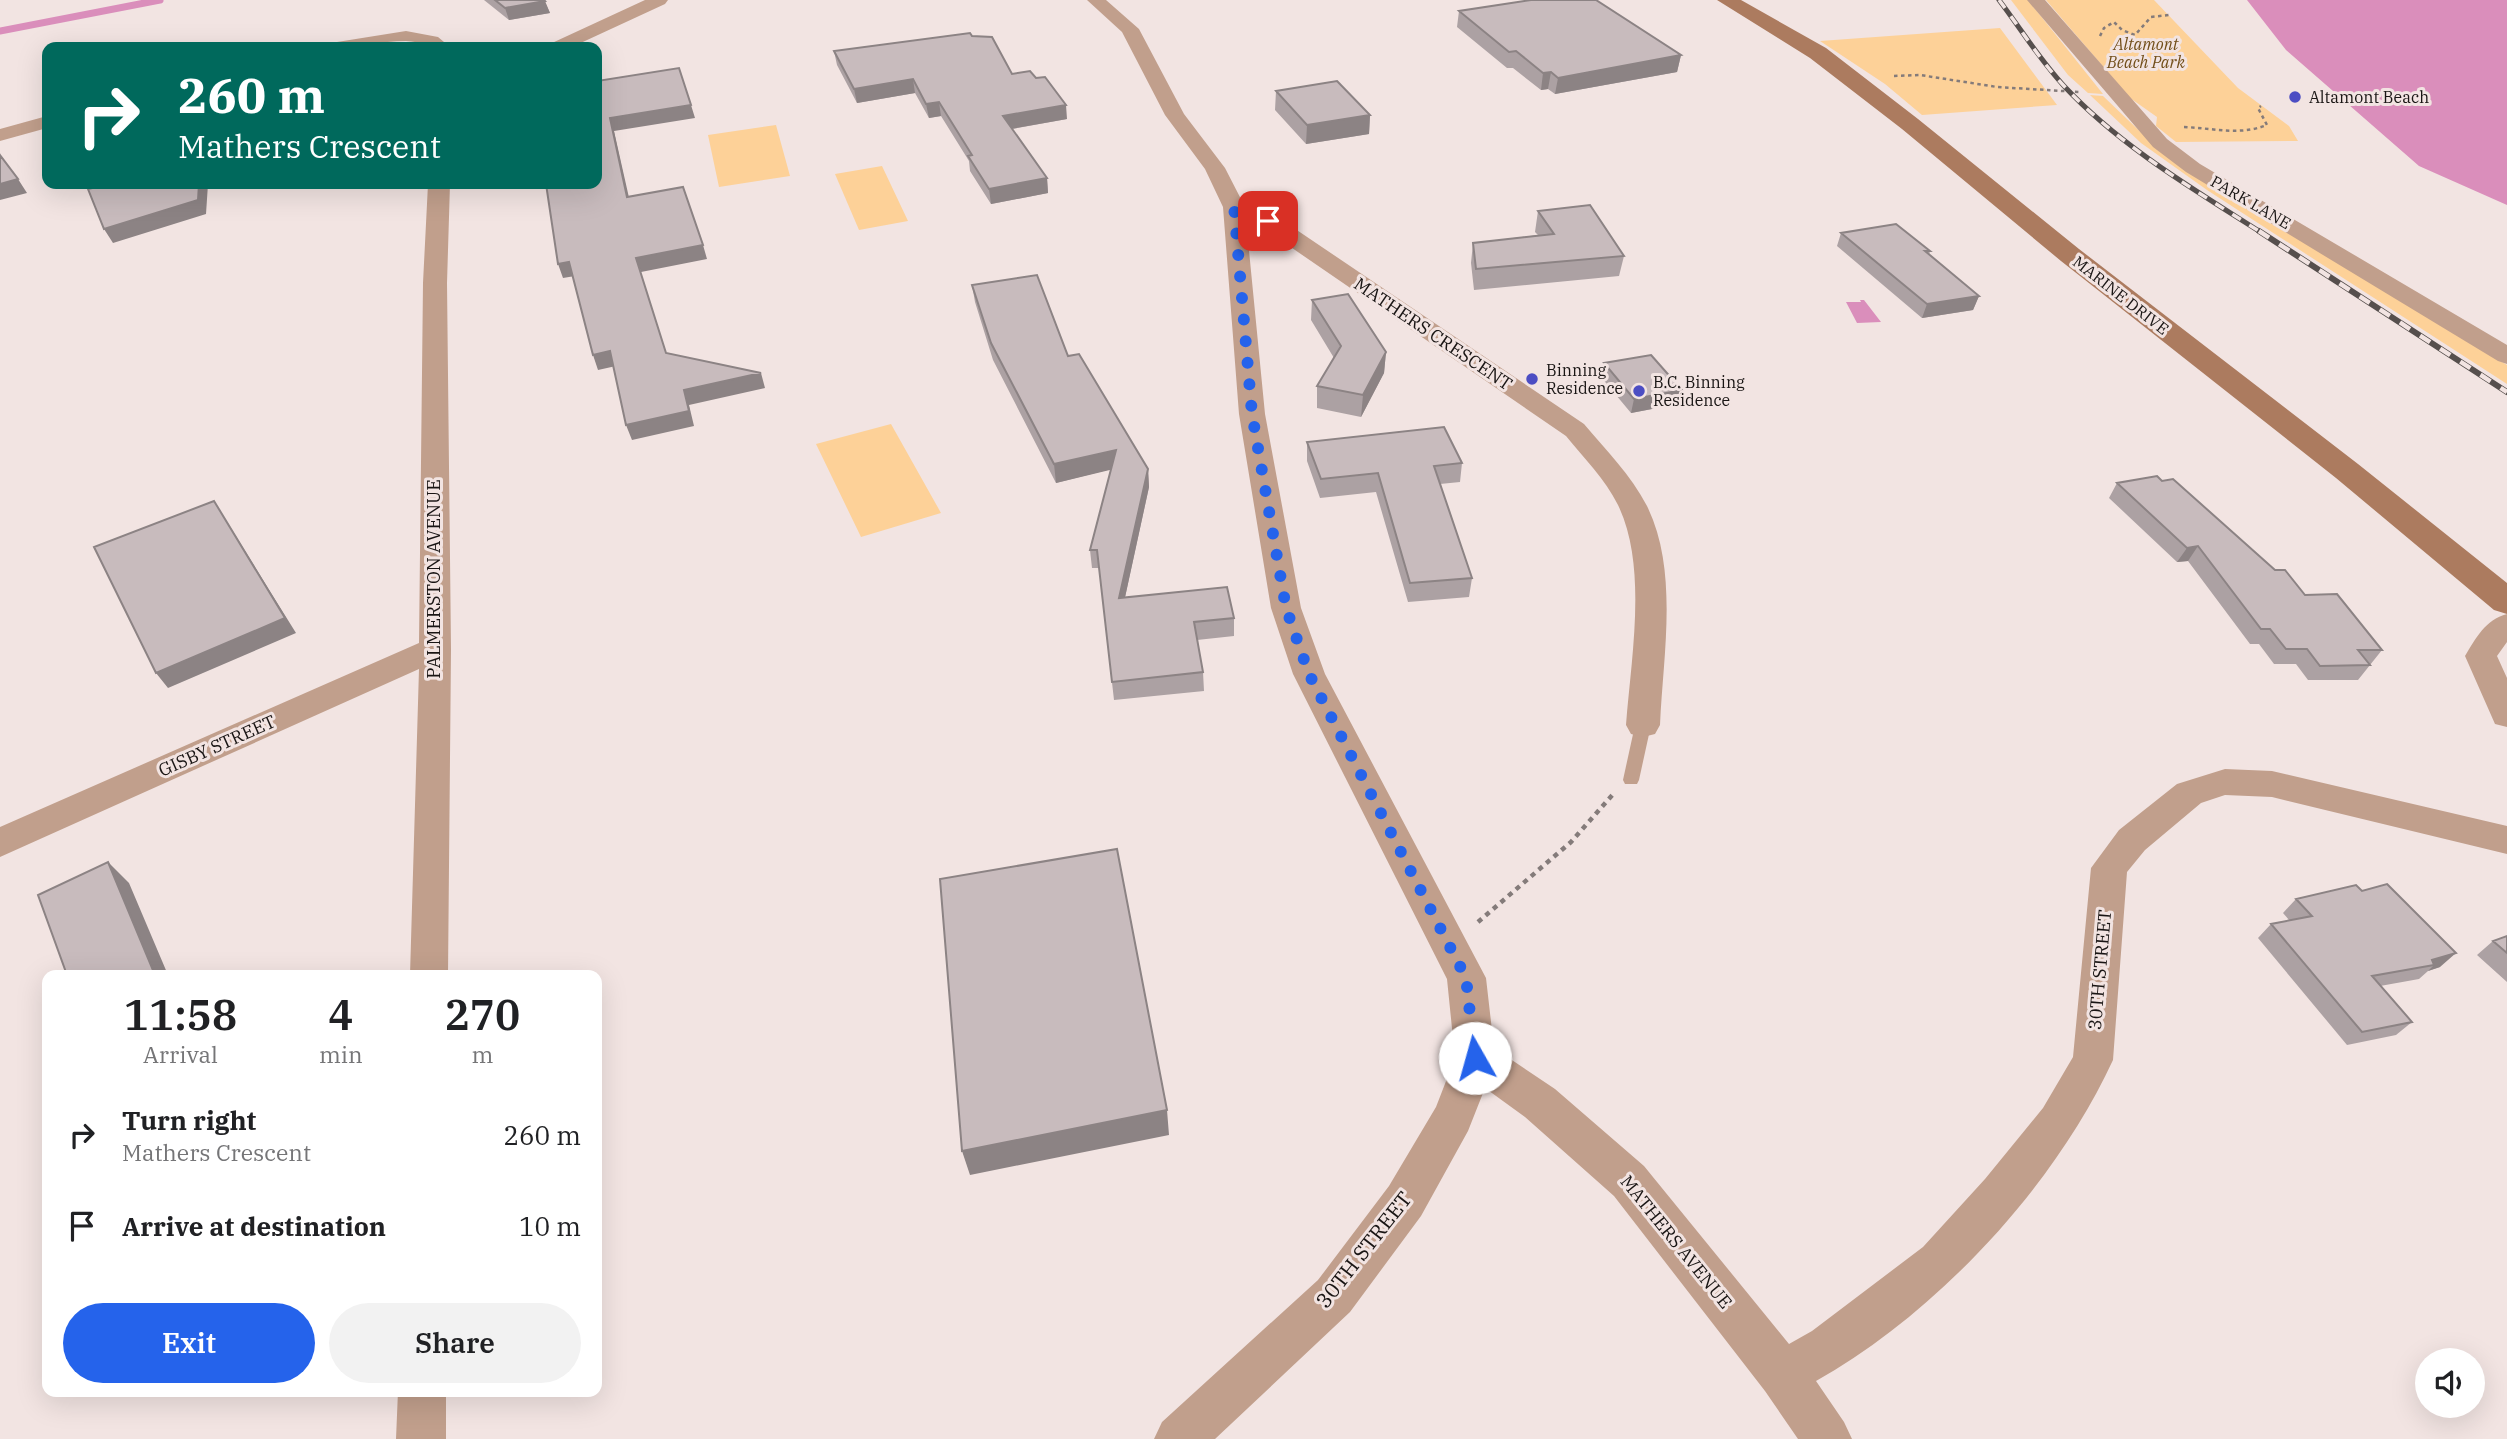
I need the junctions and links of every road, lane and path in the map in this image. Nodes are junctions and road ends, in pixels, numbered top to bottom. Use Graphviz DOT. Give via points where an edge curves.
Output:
graph roads {
  1 [pos="659,0"];
  2 [pos="1096,0"];
  3 [pos="1727,0"];
  4 [pos="2036,0"];
  5 [pos="2169,15"];
  6 [pos="2092,39"];
  7 [pos="372,42"];
  8 [pos="434,42"];
  9 [pos="569,42"];
  10 [pos="1892,76"];
  11 [pos="2056,87"];
  12 [pos="2262,106"];
  13 [pos="42,123"];
  14 [pos="2174,127"];
  15 [pos="0,135"];
  16 [pos="439,189"];
  17 [pos="1234,206"];
  18 [pos="2507,356"];
  19 [pos="2507,603"];
  20 [pos="2507,625"];
  21 [pos="435,649"];
  22 [pos="2507,715"];
  23 [pos="1643,726"];
  24 [pos="1631,780"];
  25 [pos="2507,840"];
  26 [pos="0,843"];
  27 [pos="1446,939"];
  28 [pos="429,970"];
  29 [pos="1475,1058"];
  30 [pos="1782,1374"];
  31 [pos="422,1397"];
  32 [pos="421,1439"];
  33 [pos="1179,1439"];
  34 [pos="1827,1439"];
  1 -- 9 [label="street"];
  2 -- 17 [label="street" via="1130,29 1175,115 1214,168"];
  3 -- 19 [label="main road, MARINE DRIVE" via="1818,53 1910,124"];
  4 -- 18 [label="street, PARK LANE" via="2117,96 2171,151"];
  5 -- 6 [label="path" via="2151,17 2135,34 2114,22"];
  7 -- 8 [label="street" via="414,36"];
  10 -- 11 [label="path" via="1913,73 1997,87"];
  12 -- 14 [label="path" via="2258,108 2267,125 2255,131 2238,134"];
  13 -- 15 [label="street"];
  16 -- 21 [label="street, PALMERSTON AVENUE" via="434,337"];
  17 -- 23 [label="street, MATHERS CRESCENT" via="1268,221 1575,430 1606,468 1634,508 1650,567"];
  17 -- 27 [label="street" via="1252,414 1286,608 1309,674"];
  20 -- 22 [label="street" via="2481,656"];
  21 -- 26 [label="street, GISBY STREET"];
  21 -- 28 [label="street, PALMERSTON AVENUE"];
  23 -- 24 [label="lane"];
  24 -- 27 [label="path" via="1571,842 1483,919"];
  25 -- 30 [label="street, 30TH STREET" via="2272,784 2225,782 2189,793 2132,840 2109,869 2093,1060 2057,1122 1939,1263 1829,1348"];
  27 -- 29 [label="street" via="1466,978"];
  29 -- 30 [label="street, MATHERS AVENUE" via="1540,1103 1629,1181"];
  29 -- 33 [label="street, 30TH STREET" via="1452,1117 1405,1201 1334,1296"];
  30 -- 34 [label="street, MATHERS AVENUE"];
  31 -- 32 [label="street"];
}
